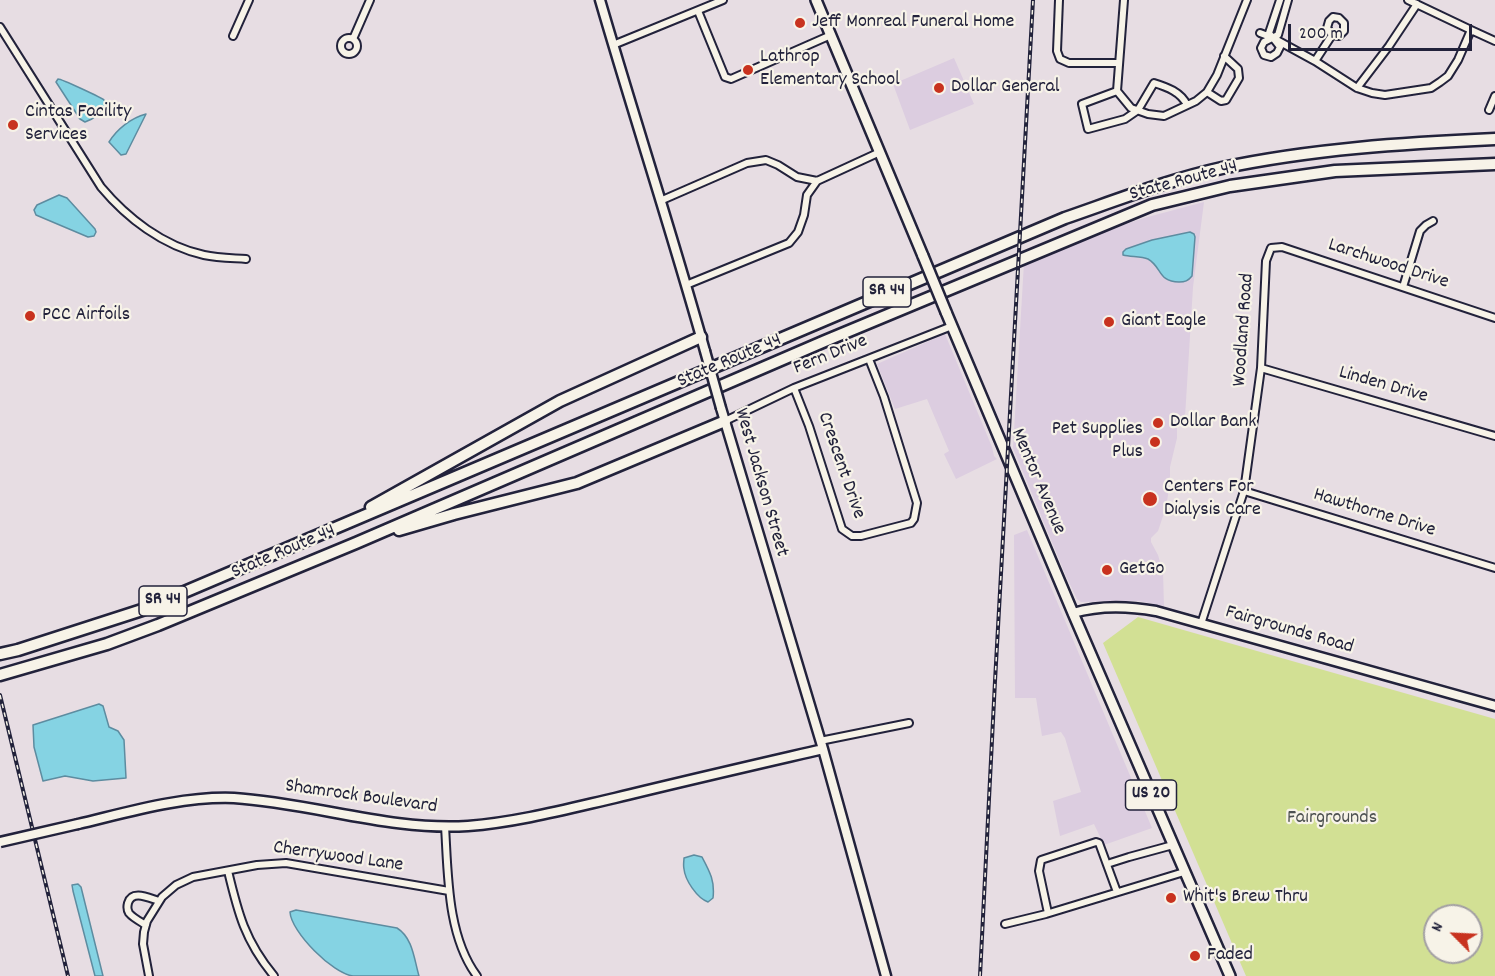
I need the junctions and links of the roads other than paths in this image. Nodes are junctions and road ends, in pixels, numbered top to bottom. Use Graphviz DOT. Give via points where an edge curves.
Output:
graph roads {
  1 [pos="249,0"];
  2 [pos="370,0"];
  3 [pos="600,0"];
  4 [pos="723,0"];
  5 [pos="816,0"];
  6 [pos="1059,0"];
  7 [pos="1124,0"];
  8 [pos="1247,0"];
  9 [pos="1280,0"];
  10 [pos="1288,0"];
  11 [pos="1408,0"];
  12 [pos="1417,4"];
  13 [pos="698,10"];
  14 [pos="0,27"];
  15 [pos="1471,30"];
  16 [pos="1260,33"];
  17 [pos="831,35"];
  18 [pos="1332,35"];
  19 [pos="233,36"];
  20 [pos="1273,38"];
  21 [pos="353,39"];
  22 [pos="1495,41"];
  23 [pos="613,45"];
  24 [pos="1224,56"];
  25 [pos="1315,61"];
  26 [pos="1119,63"];
  27 [pos="1357,88"];
  28 [pos="1116,91"];
  29 [pos="1207,92"];
  30 [pos="1495,96"];
  31 [pos="1187,105"];
  32 [pos="1138,110"];
  33 [pos="1489,110"];
  34 [pos="1495,139"];
  35 [pos="880,152"];
  36 [pos="1495,165"];
  37 [pos="817,181"];
  38 [pos="660,201"];
  39 [pos="1433,221"];
  40 [pos="1271,248"];
  41 [pos="246,259"];
  42 [pos="686,285"];
  43 [pos="1403,287"];
  44 [pos="1495,318"];
  45 [pos="952,326"];
  46 [pos="701,337"];
  47 [pos="869,359"];
  48 [pos="1262,368"];
  49 [pos="794,388"];
  50 [pos="725,421"];
  51 [pos="1495,436"];
  52 [pos="1244,491"];
  53 [pos="324,533"];
  54 [pos="356,543"];
  55 [pos="1495,568"];
  56 [pos="1073,613"];
  57 [pos="1201,624"];
  58 [pos="0,654"];
  59 [pos="0,675"];
  60 [pos="1495,706"];
  61 [pos="909,723"];
  62 [pos="822,745"];
  63 [pos="445,826"];
  64 [pos="0,842"];
  65 [pos="1173,845"];
  66 [pos="1107,864"];
  67 [pos="228,871"];
  68 [pos="1184,872"];
  69 [pos="449,891"];
  70 [pos="1117,892"];
  71 [pos="159,901"];
  72 [pos="1048,913"];
  73 [pos="1005,924"];
  74 [pos="146,925"];
  75 [pos="149,976"];
  76 [pos="274,976"];
  77 [pos="477,976"];
  78 [pos="886,976"];
  79 [pos="1230,976"];
  1 -- 19 [label="street"];
  2 -- 21 [label="street"];
  3 -- 23 [label="street, West Jackson Street"];
  4 -- 13 [label="street"];
  5 -- 17 [label="main road, Mentor Avenue / US 20"];
  6 -- 26 [label="street" via="1060,59 1069,63"];
  7 -- 26 [label="street"];
  8 -- 24 [label="street"];
  9 -- 20 [label="street" via="1269,33"];
  10 -- 20 [label="street" via="1278,35"];
  11 -- 12 [label="street"];
  12 -- 15 [label="street"];
  12 -- 27 [label="street"];
  13 -- 17 [label="street" via="725,77 731,79"];
  13 -- 23 [label="street"];
  14 -- 41 [label="street" via="100,187 117,206 167,242 202,255"];
  15 -- 22 [label="street"];
  15 -- 27 [label="street" via="1448,76 1431,88 1385,95"];
  16 -- 20 [label="street"];
  17 -- 35 [label="main road, Mentor Avenue / US 20"];
  18 -- 25 [label="street"];
  20 -- 25 [label="street"];
  23 -- 38 [label="street, West Jackson Street"];
  24 -- 29 [label="street"];
  24 -- 29 [label="street" via="1238,69 1239,78 1226,100"];
  25 -- 27 [label="street"];
  26 -- 28 [label="street"];
  28 -- 32 [label="street" via="1131,108"];
  28 -- 32 [label="street" via="1082,104 1088,129 1125,119"];
  29 -- 31 [label="street"];
  30 -- 33 [label="street"];
  31 -- 32 [label="street" via="1164,116"];
  31 -- 32 [label="street" via="1184,98 1169,88 1154,83"];
  34 -- 53 [label="highway, State Route 44 / SR 44" via="1314,152 1222,168 1161,185 1036,229"];
  35 -- 37 [label="street"];
  35 -- 45 [label="main road, Mentor Avenue / US 20, bridge"];
  36 -- 54 [label="highway, State Route 44 / SR 44" via="1335,171 1230,186 1152,205"];
  37 -- 38 [label="street" via="797,177 766,160 747,163"];
  37 -- 42 [label="street" via="807,195 798,232 789,243"];
  38 -- 42 [label="street, West Jackson Street"];
  39 -- 43 [label="street" via="1420,231"];
  40 -- 43 [label="street, Larchwood Drive" via="1282,247"];
  40 -- 48 [label="street, Woodland Road" via="1266,261"];
  42 -- 46 [label="street, West Jackson Street"];
  43 -- 44 [label="street, Larchwood Drive"];
  45 -- 47 [label="street, Fern Drive"];
  45 -- 56 [label="main road, Mentor Avenue / US 20"];
  46 -- 50 [label="street, West Jackson Street, bridge"];
  46 -- 53 [label="highway" via="560,401"];
  47 -- 49 [label="street, Fern Drive"];
  47 -- 49 [label="street, Crescent Drive" via="916,503 911,523 861,536 852,536 842,529"];
  48 -- 51 [label="street, Linden Drive"];
  48 -- 52 [label="street, Woodland Road"];
  49 -- 50 [label="street, Fern Drive"];
  50 -- 54 [label="highway" via="577,483"];
  50 -- 62 [label="street, West Jackson Street"];
  52 -- 55 [label="street, Hawthorne Drive"];
  52 -- 57 [label="street, Woodland Road"];
  53 -- 58 [label="highway, State Route 44 / SR 44" via="142,610"];
  54 -- 59 [label="highway, State Route 44 / SR 44" via="158,626"];
  56 -- 57 [label="street, Fairgrounds Road" via="1141,608"];
  56 -- 65 [label="main road, Mentor Avenue / US 20"];
  57 -- 60 [label="street, Fairgrounds Road"];
  61 -- 62 [label="street"];
  62 -- 63 [label="street, Shamrock Boulevard" via="538,816"];
  62 -- 78 [label="street, West Jackson Street"];
  63 -- 64 [label="street, Shamrock Boulevard, bridge" via="216,798 186,800"];
  63 -- 69 [label="street"];
  65 -- 66 [label="street"];
  65 -- 68 [label="main road, Mentor Avenue / US 20"];
  66 -- 70 [label="street"];
  66 -- 72 [label="street" via="1096,842 1041,860 1039,871"];
  67 -- 69 [label="street, Cherrywood Lane" via="286,863"];
  67 -- 71 [label="street, Cherrywood Lane" via="185,880"];
  67 -- 76 [label="street" via="242,925 256,954"];
  68 -- 70 [label="street"];
  68 -- 79 [label="main road, Mentor Avenue / US 20"];
  69 -- 77 [label="street" via="463,952"];
  70 -- 72 [label="street"];
  71 -- 74 [label="street, Cherrywood Lane"];
  71 -- 74 [label="street" via="139,895 129,901 129,914"];
  72 -- 73 [label="street"];
  74 -- 75 [label="street, Cherrywood Lane" via="143,944"];
}
